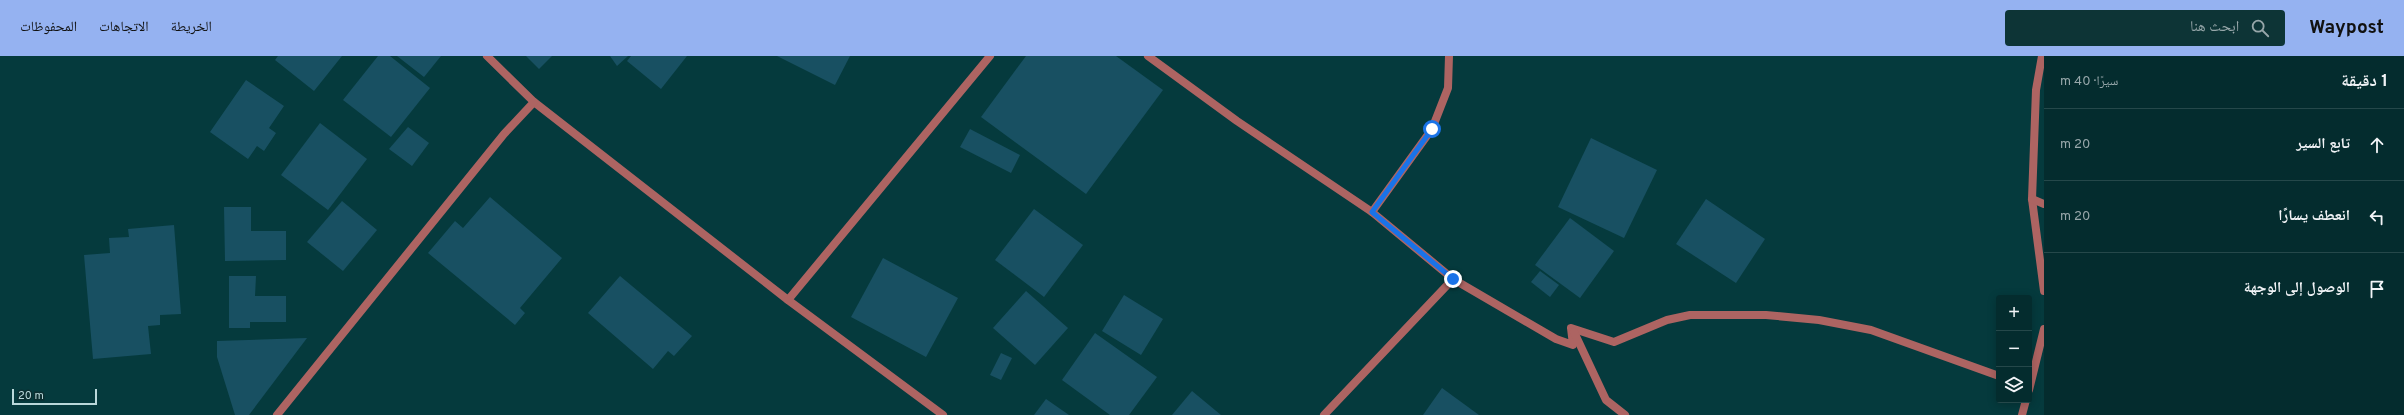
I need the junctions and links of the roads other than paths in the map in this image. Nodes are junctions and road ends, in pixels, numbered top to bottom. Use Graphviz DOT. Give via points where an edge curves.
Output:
graph roads {
  1 [pos="487,56"];
  2 [pos="990,56"];
  3 [pos="1148,56"];
  4 [pos="1449,56"];
  5 [pos="2042,56"];
  6 [pos="534,102"];
  7 [pos="2032,199"];
  8 [pos="2044,204"];
  9 [pos="1372,212"];
  10 [pos="1453,279"];
  11 [pos="2044,291"];
  12 [pos="788,300"];
  13 [pos="1572,328"];
  14 [pos="2044,329"];
  15 [pos="1996,375"];
  16 [pos="2032,376"];
  17 [pos="2025,403"];
  18 [pos="277,415"];
  19 [pos="943,415"];
  20 [pos="1324,415"];
  21 [pos="1625,415"];
  22 [pos="2022,415"];
  1 -- 6 [label="street"];
  2 -- 12 [label="street"];
  3 -- 9 [label="street"];
  4 -- 9 [label="street" via="1448,88 1432,129"];
  5 -- 7 [label="street" via="2036,90"];
  6 -- 12 [label="street"];
  6 -- 18 [label="street" via="504,134"];
  7 -- 8 [label="street"];
  7 -- 11 [label="street"];
  9 -- 10 [label="street"];
  10 -- 13 [label="street" via="1556,339 1573,345"];
  10 -- 20 [label="street"];
  12 -- 19 [label="street"];
  13 -- 15 [label="street" via="1614,342 1667,320 1690,315 1766,315 1819,320 1871,330"];
  13 -- 21 [label="street" via="1606,400"];
  14 -- 16 [label="street"];
  17 -- 22 [label="street"];
}
